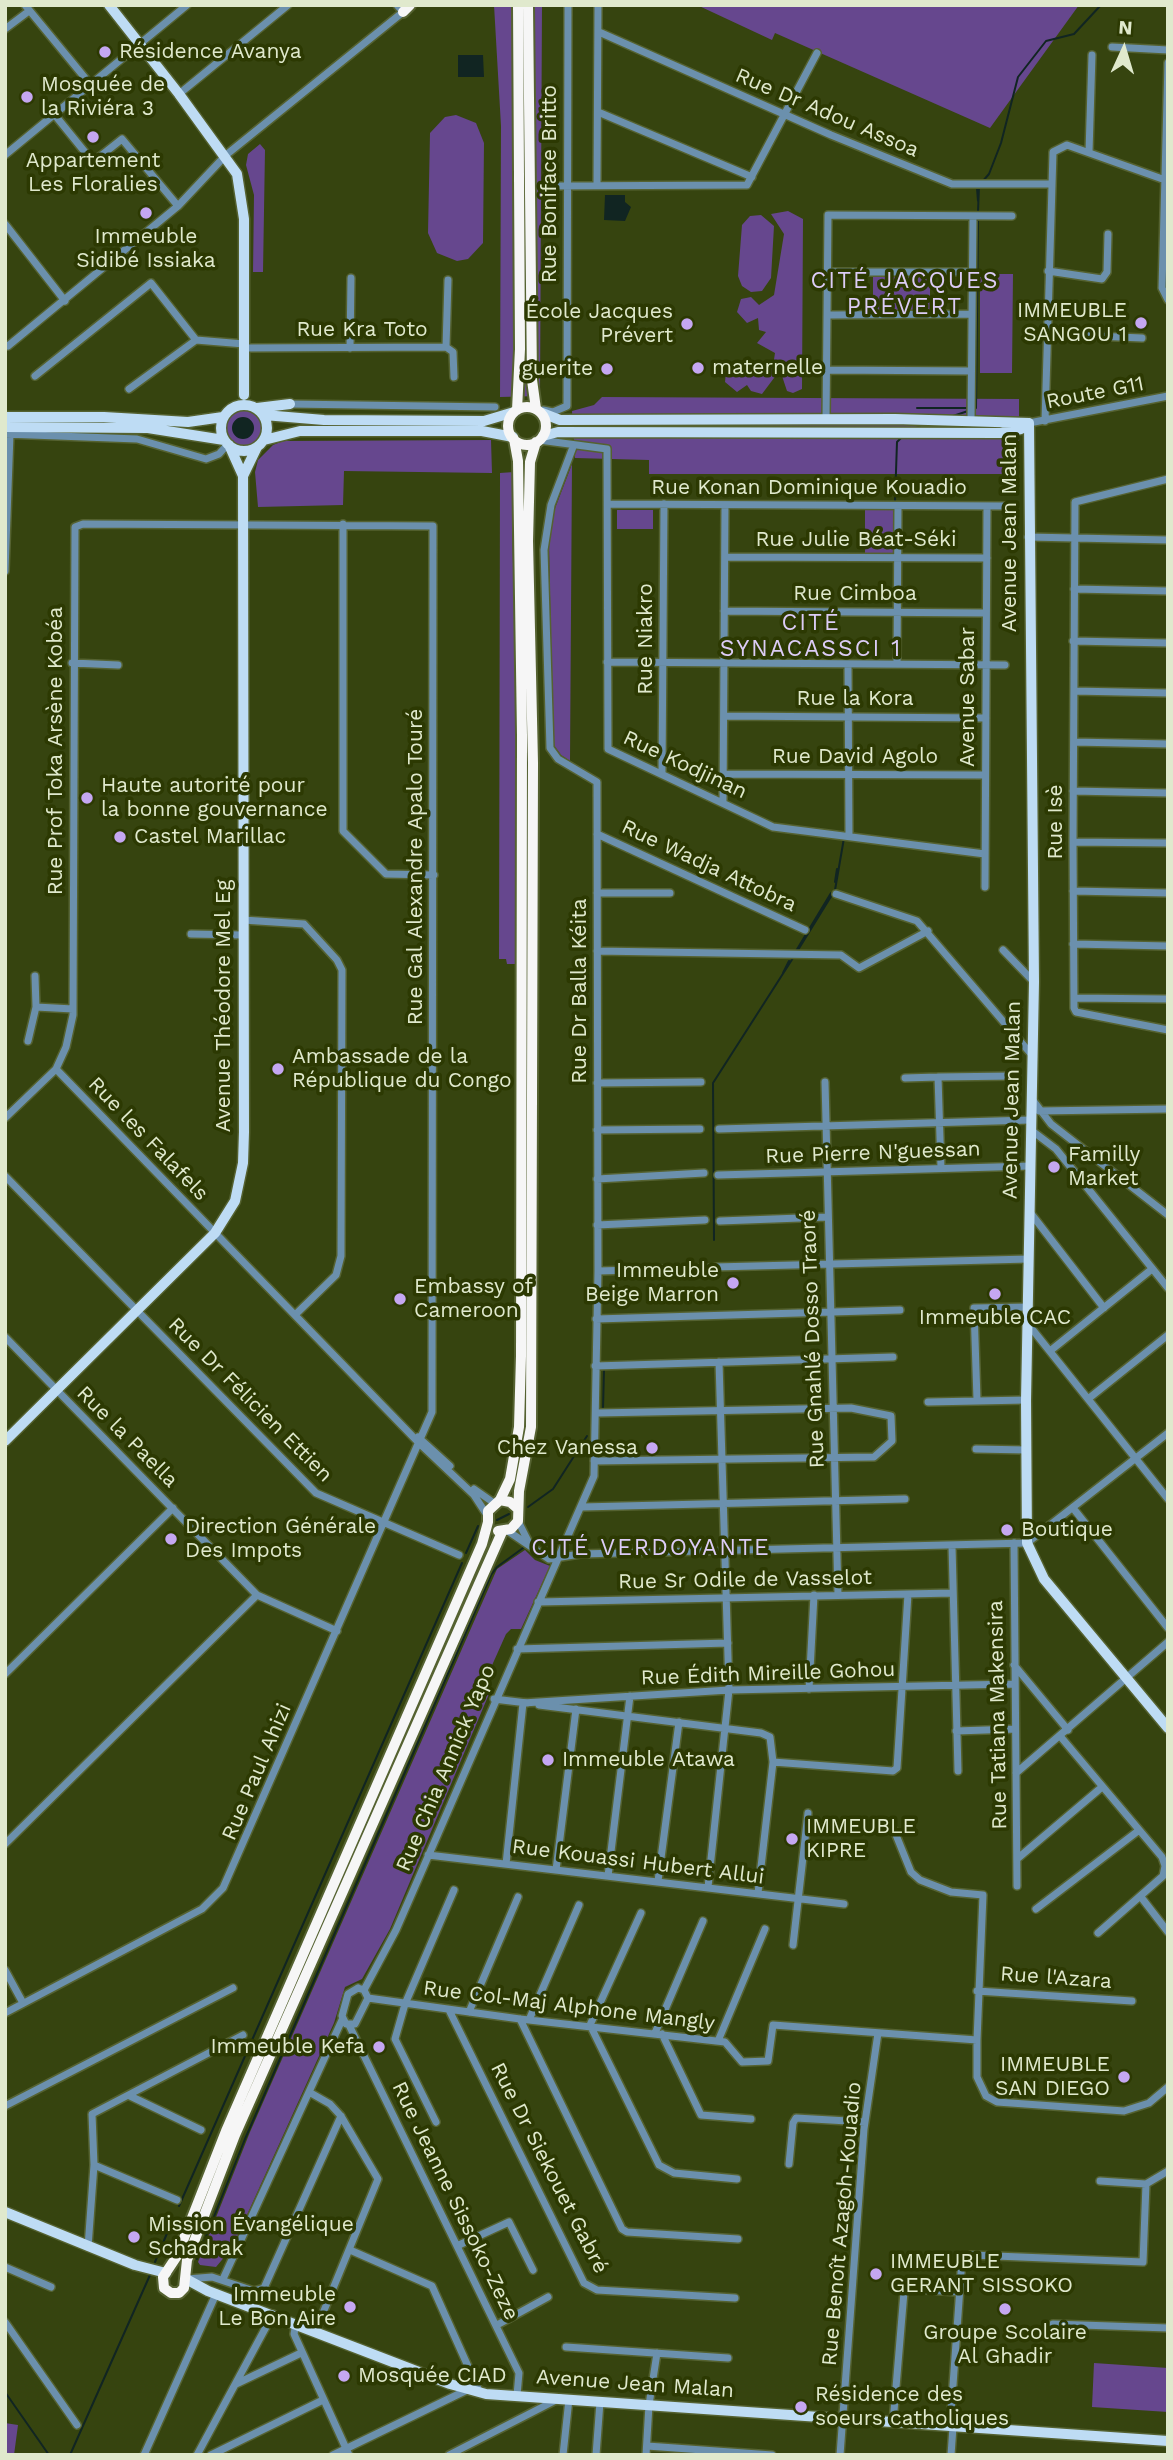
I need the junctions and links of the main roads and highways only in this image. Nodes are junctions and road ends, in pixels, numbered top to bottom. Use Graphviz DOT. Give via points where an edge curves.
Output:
graph roads {
  1 [pos="109,5"];
  2 [pos="518,5"];
  3 [pos="528,5"];
  4 [pos="244,395"];
  5 [pos="235,406"];
  6 [pos="258,410"];
  7 [pos="538,410"];
  8 [pos="515,411"];
  9 [pos="5,417"];
  10 [pos="223,417"];
  11 [pos="281,417"];
  12 [pos="1029,424"];
  13 [pos="7,435"];
  14 [pos="514,438"];
  15 [pos="540,439"];
  16 [pos="227,443"];
  17 [pos="260,443"];
  18 [pos="243,476"];
  19 [pos="5,1441"];
  20 [pos="497,1501"];
  21 [pos="517,1508"];
  22 [pos="488,1518"];
  23 [pos="505,1531"];
  24 [pos="1168,1728"];
  25 [pos="5,2213"];
  26 [pos="166,2276"];
  27 [pos="186,2276"];
  28 [pos="183,2291"];
  29 [pos="212,2293"];
  30 [pos="1168,2441"];
  1 -- 4 [label="main road" via="237,174 243,197"];
  2 -- 8 [label="highway" via="520,349"];
  3 -- 7 [label="highway" via="532,380"];
  4 -- 5 [label="main road"];
  4 -- 6 [label="main road"];
  5 -- 6 [label="main road"];
  5 -- 10 [label="main road"];
  6 -- 11 [label="main road"];
  6 -- 11 [label="main road" via="290,404"];
  6 -- 17 [label="main road" via="267,425"];
  7 -- 8 [label="highway" via="526,407"];
  7 -- 12 [label="main road, Avenue Jean Malan" via="560,420"];
  7 -- 15 [label="highway" via="546,424"];
  8 -- 11 [label="main road" via="484,421"];
  8 -- 14 [label="highway" via="509,422"];
  9 -- 10 [label="main road" via="188,422"];
  10 -- 16 [label="main road" via="221,429"];
  12 -- 15 [label="main road, Avenue Jean Malan" via="1001,433 558,432"];
  12 -- 24 [label="main road, Avenue Jean Malan" via="1034,982 1027,1543 1044,1579"];
  13 -- 16 [label="main road" via="148,428"];
  14 -- 15 [label="highway" via="527,444"];
  14 -- 17 [label="main road" via="491,431 300,430"];
  14 -- 20 [label="highway" via="523,736 521,1346 519,1427 510,1479"];
  15 -- 21 [label="highway" via="530,462 528,541 533,686 531,1427"];
  16 -- 17 [label="main road" via="243,451"];
  16 -- 18 [label="main road"];
  17 -- 18 [label="main road"];
  18 -- 19 [label="main road, Avenue Théodore Mel Eg" via="243,1163 235,1201 215,1233"];
  20 -- 21 [label="highway"];
  20 -- 22 [label="highway"];
  21 -- 23 [label="highway" via="518,1521"];
  22 -- 23 [label="highway"];
  22 -- 26 [label="highway" via="482,1544"];
  23 -- 27 [label="highway" via="235,2135 187,2260"];
  25 -- 26 [label="main road"];
  26 -- 27 [label="highway" via="178,2269"];
  26 -- 28 [label="highway" via="171,2293"];
  27 -- 28 [label="highway"];
  27 -- 29 [label="main road, Avenue Jean Malan"];
  28 -- 29 [label="main road, Avenue Jean Malan"];
  29 -- 30 [label="main road, Avenue Jean Malan" via="480,2393"];
}
